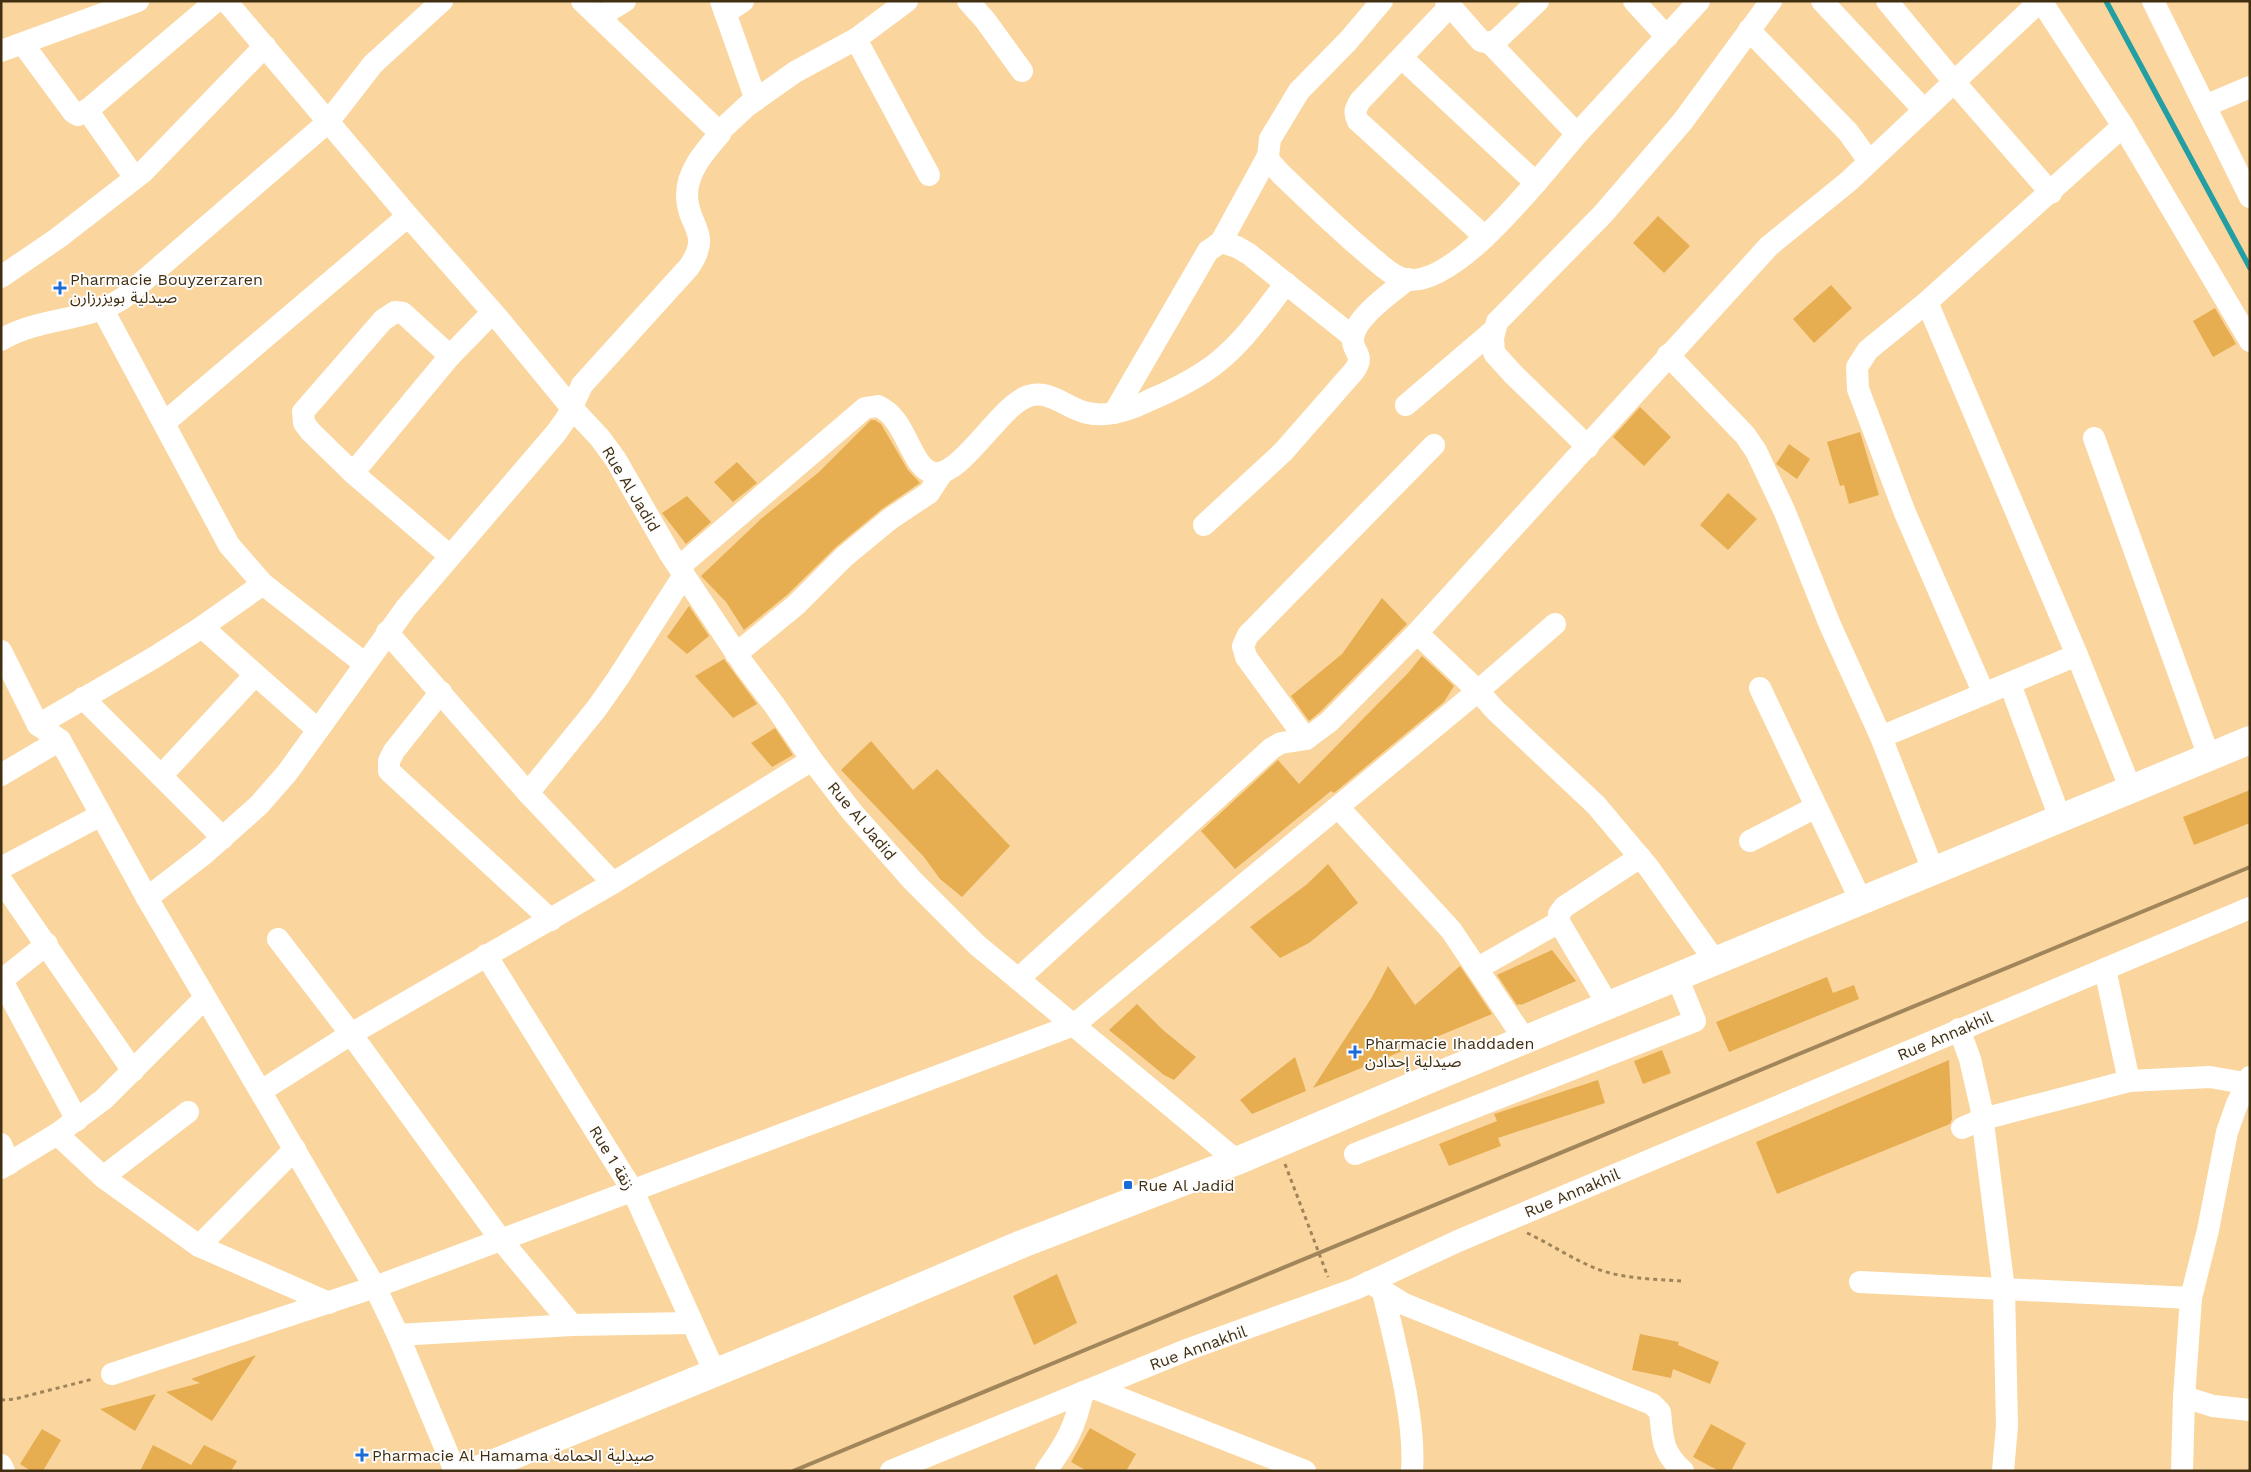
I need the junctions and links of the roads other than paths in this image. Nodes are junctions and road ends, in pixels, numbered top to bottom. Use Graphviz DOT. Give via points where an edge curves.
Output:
graph roads {
  1 [pos="138,1"];
  2 [pos="216,1"];
  3 [pos="226,1"];
  4 [pos="582,1"];
  5 [pos="625,1"];
  6 [pos="907,1"];
  7 [pos="968,1"];
  8 [pos="1382,1"];
  9 [pos="1538,1"];
  10 [pos="1634,1"];
  11 [pos="1699,1"];
  12 [pos="1771,1"];
  13 [pos="1822,1"];
  14 [pos="1887,1"];
  15 [pos="2040,1"];
  16 [pos="2153,1"];
  17 [pos="441,2"];
  18 [pos="1448,4"];
  19 [pos="730,5"];
  20 [pos="599,17"];
  21 [pos="1749,30"];
  22 [pos="1667,37"];
  23 [pos="856,39"];
  24 [pos="1490,43"];
  25 [pos="23,44"];
  26 [pos="264,46"];
  27 [pos="1,51"];
  28 [pos="1402,58"];
  29 [pos="1022,71"];
  30 [pos="1955,83"];
  31 [pos="2250,87"];
  32 [pos="756,100"];
  33 [pos="2205,106"];
  34 [pos="87,110"];
  35 [pos="1924,110"];
  36 [pos="328,122"];
  37 [pos="2123,126"];
  38 [pos="719,132"];
  39 [pos="1577,134"];
  40 [pos="1268,156"];
  41 [pos="1869,161"];
  42 [pos="929,175"];
  43 [pos="135,178"];
  44 [pos="1536,183"];
  45 [pos="2051,192"];
  46 [pos="2250,197"];
  47 [pos="408,216"];
  48 [pos="1486,237"];
  49 [pos="1221,242"];
  50 [pos="1,278"];
  51 [pos="1408,279"];
  52 [pos="1286,283"];
  53 [pos="1927,302"];
  54 [pos="102,310"];
  55 [pos="492,313"];
  56 [pos="1494,330"];
  57 [pos="2,337"];
  58 [pos="1353,337"];
  59 [pos="2250,341"];
  60 [pos="1668,355"];
  61 [pos="450,356"];
  62 [pos="1406,405"];
  63 [pos="571,407"];
  64 [pos="1114,413"];
  65 [pos="164,422"];
  66 [pos="2094,438"];
  67 [pos="1434,445"];
  68 [pos="1588,447"];
  69 [pos="353,473"];
  70 [pos="942,473"];
  71 [pos="1204,524"];
  72 [pos="450,556"];
  73 [pos="681,571"];
  74 [pos="263,584"];
  75 [pos="1555,624"];
  76 [pos="202,628"];
  77 [pos="387,632"];
  78 [pos="1417,633"];
  79 [pos="1,651"];
  80 [pos="736,654"];
  81 [pos="2077,655"];
  82 [pos="365,664"];
  83 [pos="255,675"];
  84 [pos="2010,684"];
  85 [pos="1760,688"];
  86 [pos="441,692"];
  87 [pos="1478,692"];
  88 [pos="1984,694"];
  89 [pos="83,698"];
  90 [pos="38,726"];
  91 [pos="318,730"];
  92 [pos="1881,738"];
  93 [pos="1306,739"];
  94 [pos="60,740"];
  95 [pos="2250,740"];
  96 [pos="2209,757"];
  97 [pos="812,760"];
  98 [pos="1,774"];
  99 [pos="161,776"];
  100 [pos="2131,790"];
  101 [pos="528,793"];
  102 [pos="1338,807"];
  103 [pos="1816,807"];
  104 [pos="101,815"];
  105 [pos="2060,818"];
  106 [pos="223,838"];
  107 [pos="1750,841"];
  108 [pos="1640,857"];
  109 [pos="1,868"];
  110 [pos="1934,870"];
  111 [pos="1,880"];
  112 [pos="613,883"];
  113 [pos="147,898"];
  114 [pos="1861,901"];
  115 [pos="2250,908"];
  116 [pos="551,920"];
  117 [pos="1559,922"];
  118 [pos="278,939"];
  119 [pos="47,944"];
  120 [pos="486,955"];
  121 [pos="1715,961"];
  122 [pos="1478,968"];
  123 [pos="2105,969"];
  124 [pos="1677,977"];
  125 [pos="1,979"];
  126 [pos="1018,979"];
  127 [pos="205,998"];
  128 [pos="7,1003"];
  129 [pos="1608,1005"];
  130 [pos="1074,1025"];
  131 [pos="1959,1029"];
  132 [pos="351,1034"];
  133 [pos="1525,1040"];
  134 [pos="134,1071"];
  135 [pos="2129,1080"];
  136 [pos="2249,1082"];
  137 [pos="261,1091"];
  138 [pos="188,1112"];
  139 [pos="1982,1119"];
  140 [pos="77,1120"];
  141 [pos="1962,1128"];
  142 [pos="57,1134"];
  143 [pos="296,1150"];
  144 [pos="1355,1154"];
  145 [pos="4,1158"];
  146 [pos="1237,1161"];
  147 [pos="103,1177"];
  148 [pos="632,1191"];
  149 [pos="501,1240"];
  150 [pos="199,1246"];
  151 [pos="1860,1282"];
  152 [pos="375,1287"];
  153 [pos="1376,1287"];
  154 [pos="2004,1289"];
  155 [pos="2191,1298"];
  156 [pos="329,1303"];
  157 [pos="692,1322"];
  158 [pos="572,1325"];
  159 [pos="398,1335"];
  160 [pos="715,1373"];
  161 [pos="112,1374"];
  162 [pos="1088,1390"];
  163 [pos="2184,1397"];
  164 [pos="2250,1410"];
  165 [pos="1,1465"];
  166 [pos="4,1471"];
  167 [pos="455,1471"];
  168 [pos="475,1471"];
  169 [pos="891,1471"];
  170 [pos="1046,1471"];
  171 [pos="1305,1471"];
  172 [pos="1412,1471"];
  173 [pos="1683,1471"];
  174 [pos="2003,1471"];
  175 [pos="2182,1471"];
  1 -- 25 [label="street"];
  2 -- 34 [label="street"];
  3 -- 26 [label="street, Rue Al Jadid"];
  4 -- 20 [label="street"];
  5 -- 20 [label="street"];
  6 -- 23 [label="street"];
  7 -- 29 [label="street"];
  8 -- 40 [label="street" via="1299,91 1270,139"];
  9 -- 24 [label="street"];
  10 -- 22 [label="street"];
  11 -- 22 [label="street"];
  12 -- 21 [label="street"];
  13 -- 35 [label="street"];
  14 -- 30 [label="street"];
  15 -- 30 [label="street"];
  15 -- 37 [label="street"];
  16 -- 33 [label="street"];
  17 -- 36 [label="street" via="373,64"];
  18 -- 24 [label="street" via="1482,42"];
  18 -- 28 [label="street"];
  19 -- 32 [label="street"];
  20 -- 38 [label="street"];
  21 -- 41 [label="street" via="1848,132"];
  21 -- 56 [label="street" via="1684,122 1603,214 1497,322"];
  22 -- 39 [label="street"];
  23 -- 32 [label="street" via="795,72"];
  23 -- 42 [label="street"];
  24 -- 39 [label="street"];
  25 -- 27 [label="street"];
  25 -- 34 [label="street" via="76,114"];
  26 -- 36 [label="street, Rue Al Jadid"];
  26 -- 43 [label="street"];
  28 -- 44 [label="street"];
  28 -- 48 [label="street" via="1360,101 1355,109 1358,121"];
  30 -- 35 [label="street"];
  30 -- 45 [label="street"];
  31 -- 33 [label="street"];
  32 -- 38 [label="street"];
  33 -- 46 [label="street"];
  34 -- 43 [label="street"];
  35 -- 41 [label="street"];
  36 -- 47 [label="street, Rue Al Jadid"];
  36 -- 54 [label="street" via="126,296"];
  37 -- 45 [label="street"];
  37 -- 59 [label="street"];
  38 -- 63 [label="street" via="699,159 689,181 689,208 700,233 695,259 582,385"];
  39 -- 44 [label="street"];
  40 -- 49 [label="street"];
  40 -- 51 [label="street" via="1281,174 1356,243 1400,278"];
  41 -- 60 [label="street" via="1769,246"];
  43 -- 50 [label="street"];
  44 -- 48 [label="street"];
  45 -- 53 [label="street"];
  47 -- 55 [label="street, Rue Al Jadid"];
  47 -- 65 [label="street"];
  48 -- 51 [label="street" via="1446,268 1425,277"];
  49 -- 52 [label="street" via="1243,250"];
  49 -- 64 [label="street" via="1208,251"];
  51 -- 58 [label="street" via="1374,307 1355,329"];
  52 -- 58 [label="street"];
  52 -- 64 [label="street" via="1253,327 1206,372 1135,407"];
  53 -- 81 [label="street"];
  53 -- 88 [label="street" via="1863,355 1856,367 1858,389 1904,513"];
  54 -- 57 [label="street" via="41,323"];
  54 -- 65 [label="street"];
  55 -- 61 [label="street"];
  55 -- 63 [label="street, Rue Al Jadid"];
  56 -- 62 [label="street"];
  56 -- 68 [label="street" via="1494,353"];
  58 -- 71 [label="street" via="1359,360 1354,371 1283,452"];
  60 -- 68 [label="street"];
  60 -- 92 [label="street" via="1745,435 1756,451"];
  61 -- 69 [label="street"];
  61 -- 69 [label="street" via="403,313 394,312 383,320 304,412 304,423"];
  63 -- 72 [label="street" via="556,433"];
  63 -- 73 [label="street, Rue Al Jadid" via="616,460"];
  64 -- 70 [label="street" via="1087,413 1046,395 1028,396 996,421 962,461"];
  65 -- 74 [label="street" via="228,545"];
  66 -- 96 [label="street"];
  67 -- 93 [label="street" via="1248,636 1243,646 1246,657"];
  68 -- 78 [label="street"];
  69 -- 72 [label="street"];
  70 -- 73 [label="street" via="928,472 919,464 892,414 878,406 865,408"];
  70 -- 80 [label="street" via="929,493 851,551 796,605"];
  72 -- 77 [label="street"];
  73 -- 80 [label="street, Rue Al Jadid"];
  73 -- 101 [label="street" via="613,686"];
  74 -- 76 [label="street"];
  74 -- 82 [label="street"];
  75 -- 87 [label="street"];
  76 -- 83 [label="street"];
  76 -- 89 [label="street"];
  77 -- 82 [label="street"];
  77 -- 86 [label="street"];
  78 -- 87 [label="street"];
  78 -- 93 [label="street" via="1329,722"];
  79 -- 90 [label="street"];
  80 -- 97 [label="street, Rue Al Jadid"];
  81 -- 84 [label="street"];
  81 -- 100 [label="street"];
  82 -- 91 [label="street"];
  83 -- 91 [label="street"];
  83 -- 99 [label="street"];
  84 -- 88 [label="street"];
  84 -- 105 [label="street"];
  85 -- 103 [label="street"];
  86 -- 101 [label="street"];
  86 -- 116 [label="street" via="394,751 389,771"];
  87 -- 102 [label="street"];
  87 -- 108 [label="street" via="1596,805"];
  88 -- 92 [label="street"];
  89 -- 90 [label="street"];
  89 -- 99 [label="street"];
  90 -- 94 [label="street"];
  91 -- 106 [label="street" via="259,806"];
  92 -- 110 [label="street"];
  93 -- 126 [label="street" via="1272,748"];
  94 -- 98 [label="street"];
  94 -- 104 [label="street"];
  95 -- 96 [label="main road"];
  96 -- 100 [label="main road"];
  97 -- 112 [label="street"];
  97 -- 126 [label="street, Rue Al Jadid" via="852,812 914,881 977,945"];
  99 -- 106 [label="street"];
  100 -- 105 [label="main road"];
  101 -- 112 [label="street"];
  102 -- 122 [label="street" via="1433,908"];
  102 -- 130 [label="street"];
  103 -- 107 [label="street"];
  103 -- 114 [label="street"];
  104 -- 109 [label="street"];
  104 -- 113 [label="street"];
  105 -- 110 [label="main road"];
  106 -- 113 [label="street"];
  108 -- 117 [label="street" via="1564,907 1559,914"];
  108 -- 121 [label="street"];
  110 -- 114 [label="main road"];
  111 -- 119 [label="street"];
  112 -- 116 [label="street"];
  113 -- 127 [label="street"];
  114 -- 121 [label="main road"];
  115 -- 123 [label="street, Rue Annakhil"];
  116 -- 120 [label="street"];
  117 -- 122 [label="street"];
  117 -- 129 [label="street"];
  118 -- 132 [label="street"];
  119 -- 125 [label="street"];
  119 -- 134 [label="street"];
  120 -- 132 [label="street"];
  120 -- 148 [label="street, Rue 1 زنقة"];
  121 -- 124 [label="main road"];
  122 -- 133 [label="street"];
  123 -- 131 [label="street, Rue Annakhil"];
  123 -- 135 [label="street"];
  124 -- 129 [label="main road"];
  124 -- 144 [label="street" via="1695,1021"];
  125 -- 128 [label="street"];
  126 -- 130 [label="street, Rue Al Jadid"];
  127 -- 134 [label="street"];
  127 -- 137 [label="street"];
  128 -- 140 [label="street"];
  129 -- 133 [label="main road"];
  130 -- 146 [label="street, Rue Al Jadid"];
  130 -- 148 [label="street"];
  131 -- 139 [label="street" via="1970,1059"];
  131 -- 153 [label="street, Rue Annakhil" via="1504,1222"];
  132 -- 137 [label="street"];
  132 -- 149 [label="street"];
  133 -- 146 [label="main road"];
  134 -- 140 [label="street"];
  135 -- 136 [label="street" via="2210,1077"];
  135 -- 139 [label="street"];
  136 -- 155 [label="street" via="2227,1132"];
  137 -- 143 [label="street"];
  138 -- 147 [label="street"];
  139 -- 141 [label="street"];
  139 -- 154 [label="street"];
  140 -- 142 [label="street"];
  142 -- 145 [label="street"];
  142 -- 147 [label="street"];
  143 -- 150 [label="street"];
  143 -- 152 [label="street"];
  146 -- 160 [label="main road" via="1022,1244"];
  147 -- 150 [label="street"];
  148 -- 149 [label="street"];
  148 -- 157 [label="street, Rue 1 زنقة"];
  149 -- 152 [label="street"];
  149 -- 158 [label="street"];
  150 -- 156 [label="street"];
  151 -- 154 [label="street"];
  152 -- 156 [label="street"];
  152 -- 159 [label="street"];
  153 -- 162 [label="street, Rue Annakhil" via="1189,1350"];
  153 -- 172 [label="street" via="1406,1401"];
  153 -- 173 [label="street" via="1404,1304 1652,1404 1660,1412 1665,1448"];
  154 -- 155 [label="street"];
  154 -- 174 [label="street" via="2007,1426"];
  155 -- 163 [label="street"];
  156 -- 161 [label="street"];
  157 -- 158 [label="street"];
  157 -- 160 [label="street, Rue 1 زنقة"];
  158 -- 159 [label="street"];
  159 -- 167 [label="street"];
  160 -- 168 [label="main road"];
  162 -- 169 [label="street, Rue Annakhil"];
  162 -- 170 [label="street" via="1070,1436"];
  162 -- 171 [label="street"];
  163 -- 164 [label="street" via="2213,1406"];
  163 -- 175 [label="street"];
  165 -- 166 [label="street"];
}
